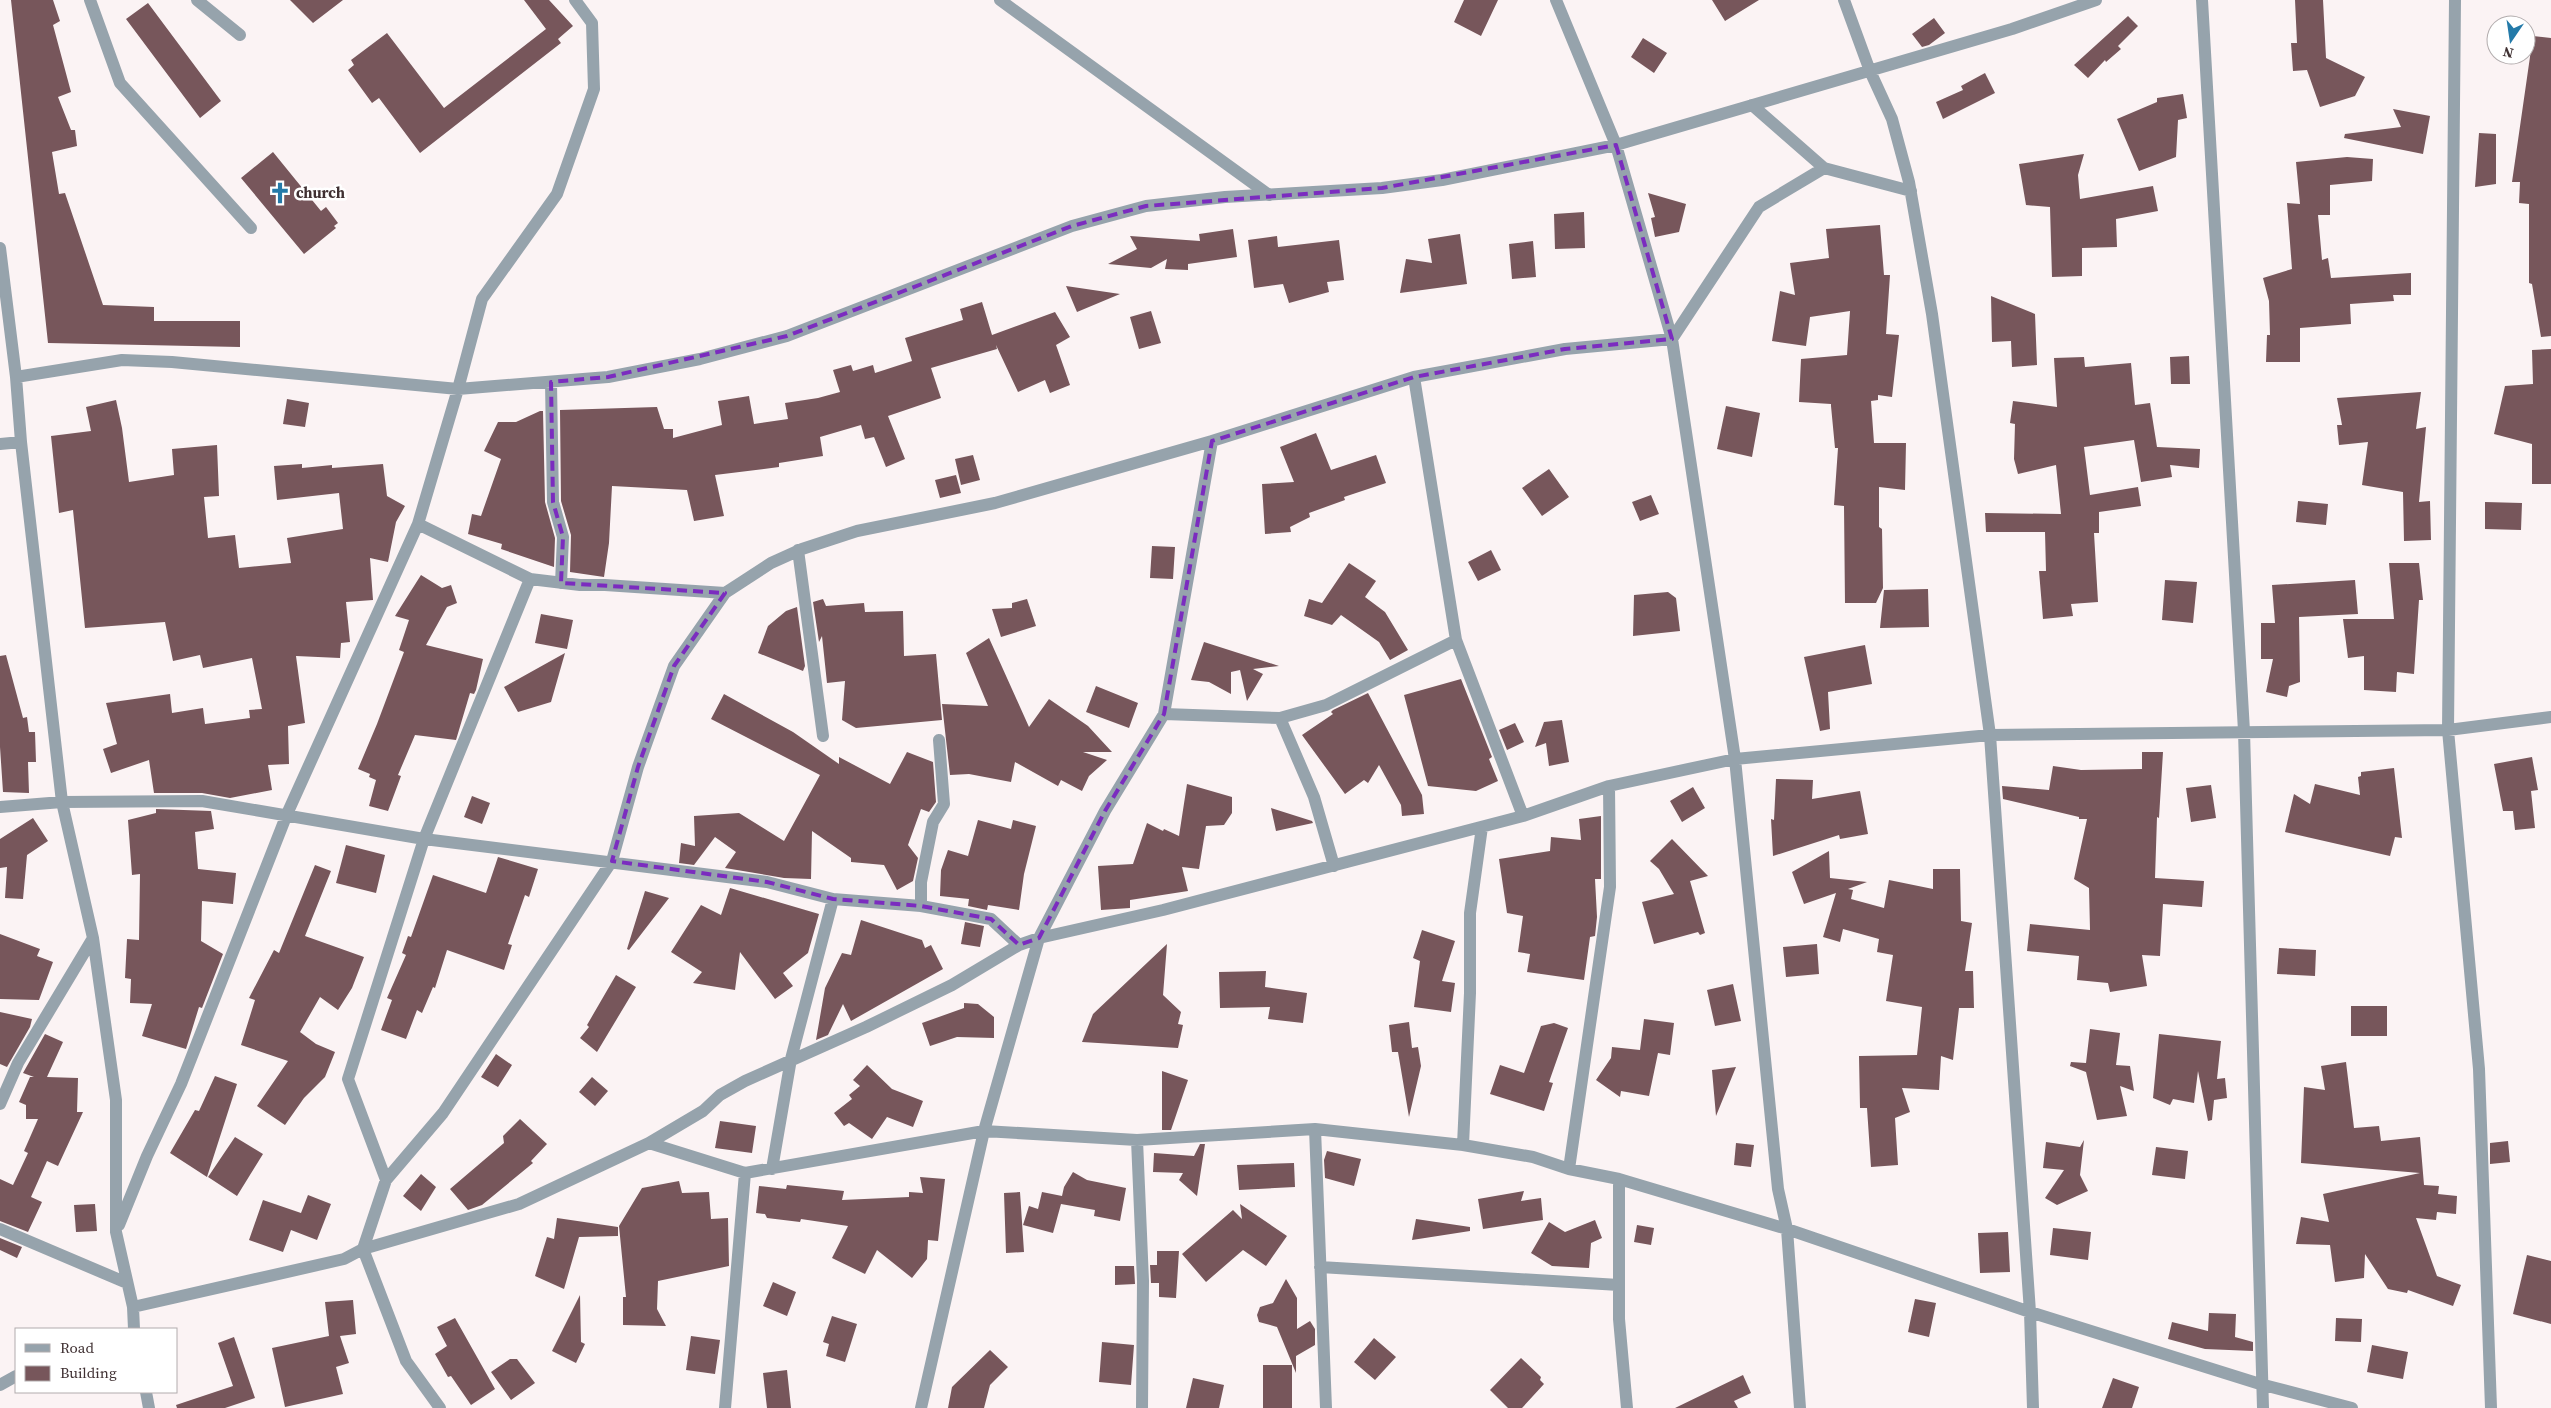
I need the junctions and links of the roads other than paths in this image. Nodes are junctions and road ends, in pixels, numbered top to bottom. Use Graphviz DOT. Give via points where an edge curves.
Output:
graph roads {
  1 [pos="90,0"];
  2 [pos="197,0"];
  3 [pos="575,0"];
  4 [pos="1000,0"];
  5 [pos="1556,0"];
  6 [pos="1844,0"];
  7 [pos="2096,0"];
  8 [pos="2202,0"];
  9 [pos="2455,0"];
  10 [pos="240,35"];
  11 [pos="1870,71"];
  12 [pos="1752,105"];
  13 [pos="1616,146"];
  14 [pos="1824,168"];
  15 [pos="1911,191"];
  16 [pos="1269,195"];
  17 [pos="251,228"];
  18 [pos="0,248"];
  19 [pos="1672,339"];
  20 [pos="16,377"];
  21 [pos="1414,378"];
  22 [pos="551,382"];
  23 [pos="458,389"];
  24 [pos="1212,441"];
  25 [pos="21,442"];
  26 [pos="0,444"];
  27 [pos="418,524"];
  28 [pos="798,550"];
  29 [pos="530,579"];
  30 [pos="561,583"];
  31 [pos="725,593"];
  32 [pos="1456,640"];
  33 [pos="1164,714"];
  34 [pos="2551,717"];
  35 [pos="1280,718"];
  36 [pos="2448,730"];
  37 [pos="2244,731"];
  38 [pos="1990,735"];
  39 [pos="823,736"];
  40 [pos="939,740"];
  41 [pos="1735,759"];
  42 [pos="1610,786"];
  43 [pos="62,802"];
  44 [pos="0,807"];
  45 [pos="286,814"];
  46 [pos="1523,816"];
  47 [pos="1482,827"];
  48 [pos="424,839"];
  49 [pos="612,861"];
  50 [pos="1334,866"];
  51 [pos="833,899"];
  52 [pos="922,906"];
  53 [pos="92,938"];
  54 [pos="1039,938"];
  55 [pos="1018,945"];
  56 [pos="791,1059"];
  57 [pos="0,1104"];
  58 [pos="984,1130"];
  59 [pos="1315,1130"];
  60 [pos="1137,1140"];
  61 [pos="649,1143"];
  62 [pos="1463,1145"];
  63 [pos="772,1169"];
  64 [pos="1570,1169"];
  65 [pos="745,1173"];
  66 [pos="386,1180"];
  67 [pos="1619,1180"];
  68 [pos="0,1228"];
  69 [pos="1787,1229"];
  70 [pos="116,1232"];
  71 [pos="363,1249"];
  72 [pos="1320,1267"];
  73 [pos="127,1283"];
  74 [pos="1619,1285"];
  75 [pos="133,1307"];
  76 [pos="2030,1312"];
  77 [pos="134,1327"];
  78 [pos="15,1377"];
  79 [pos="2260,1384"];
  80 [pos="0,1385"];
  81 [pos="146,1393"];
  82 [pos="149,1408"];
  83 [pos="440,1408"];
  84 [pos="725,1408"];
  85 [pos="921,1408"];
  86 [pos="1142,1408"];
  87 [pos="1326,1408"];
  88 [pos="1626,1408"];
  89 [pos="1800,1408"];
  90 [pos="2033,1408"];
  91 [pos="2263,1408"];
  92 [pos="2352,1408"];
  93 [pos="2492,1408"];
  1 -- 17 [label="street" via="120,83"];
  2 -- 10 [label="street"];
  3 -- 23 [label="street" via="592,23 594,89 557,194 482,300"];
  4 -- 16 [label="street"];
  5 -- 13 [label="street"];
  6 -- 11 [label="street"];
  7 -- 11 [label="street"];
  8 -- 37 [label="street"];
  9 -- 36 [label="street"];
  11 -- 12 [label="street"];
  11 -- 15 [label="street" via="1892,119"];
  12 -- 13 [label="street"];
  12 -- 14 [label="street"];
  13 -- 16 [label="street" via="1434,181 1382,188"];
  13 -- 19 [label="street"];
  14 -- 15 [label="street"];
  14 -- 19 [label="street" via="1758,207"];
  15 -- 38 [label="street" via="1932,314"];
  16 -- 22 [label="street" via="1146,206 1072,226 786,336 700,359 617,375"];
  18 -- 20 [label="street"];
  19 -- 21 [label="street" via="1565,349"];
  19 -- 41 [label="street"];
  20 -- 23 [label="street" via="122,360"];
  20 -- 25 [label="street"];
  21 -- 24 [label="street"];
  21 -- 32 [label="street"];
  22 -- 23 [label="street"];
  22 -- 30 [label="street" via="553,502 563,537"];
  23 -- 27 [label="street"];
  24 -- 28 [label="street" via="995,503 857,531"];
  24 -- 33 [label="street"];
  25 -- 26 [label="street"];
  25 -- 43 [label="street"];
  27 -- 29 [label="street"];
  27 -- 45 [label="street"];
  28 -- 31 [label="street" via="771,563"];
  28 -- 39 [label="street"];
  29 -- 30 [label="street"];
  29 -- 48 [label="street"];
  30 -- 31 [label="street"];
  31 -- 49 [label="street" via="674,666 638,767"];
  32 -- 35 [label="street" via="1326,705"];
  32 -- 46 [label="street"];
  33 -- 35 [label="street"];
  33 -- 54 [label="street" via="1105,811"];
  34 -- 36 [label="street"];
  35 -- 50 [label="street" via="1314,797"];
  36 -- 37 [label="street"];
  36 -- 93 [label="street" via="2479,1069"];
  37 -- 38 [label="street"];
  37 -- 79 [label="street"];
  38 -- 41 [label="street"];
  38 -- 76 [label="street"];
  40 -- 52 [label="street" via="944,804 933,822 921,882"];
  41 -- 42 [label="street"];
  41 -- 69 [label="street" via="1777,1179"];
  42 -- 46 [label="street"];
  42 -- 64 [label="street" via="1610,887"];
  43 -- 44 [label="street"];
  43 -- 45 [label="street" via="202,801"];
  43 -- 53 [label="street"];
  45 -- 48 [label="street"];
  45 -- 70 [label="street" via="181,1084"];
  46 -- 47 [label="street"];
  47 -- 50 [label="street"];
  47 -- 62 [label="street" via="1470,913"];
  48 -- 49 [label="street"];
  48 -- 66 [label="street" via="348,1079"];
  49 -- 51 [label="street" via="767,882"];
  49 -- 66 [label="street" via="443,1113"];
  50 -- 54 [label="street"];
  51 -- 52 [label="street"];
  51 -- 56 [label="street"];
  52 -- 55 [label="street" via="991,919"];
  53 -- 57 [label="street" via="18,1063"];
  53 -- 70 [label="street" via="116,1100"];
  54 -- 55 [label="street"];
  54 -- 58 [label="street"];
  55 -- 56 [label="street" via="952,984 866,1027"];
  56 -- 61 [label="street" via="720,1095 702,1111"];
  56 -- 63 [label="street"];
  58 -- 60 [label="street"];
  58 -- 63 [label="street"];
  58 -- 85 [label="street"];
  59 -- 60 [label="street"];
  59 -- 62 [label="street"];
  59 -- 72 [label="street"];
  60 -- 86 [label="street" via="1143,1281"];
  61 -- 65 [label="street"];
  61 -- 71 [label="street" via="519,1204"];
  62 -- 64 [label="street" via="1533,1156"];
  63 -- 65 [label="street"];
  64 -- 67 [label="street"];
  65 -- 84 [label="street"];
  66 -- 71 [label="street"];
  67 -- 69 [label="street"];
  67 -- 74 [label="street"];
  68 -- 73 [label="street"];
  69 -- 76 [label="street"];
  69 -- 89 [label="street"];
  70 -- 73 [label="street"];
  71 -- 75 [label="street" via="344,1259"];
  71 -- 83 [label="street" via="406,1362"];
  72 -- 74 [label="street"];
  72 -- 87 [label="street"];
  73 -- 75 [label="street"];
  74 -- 88 [label="street"];
  75 -- 77 [label="street"];
  76 -- 79 [label="street"];
  76 -- 90 [label="street"];
  78 -- 80 [label="street"];
  79 -- 91 [label="street"];
  79 -- 92 [label="street"];
  81 -- 82 [label="street"];
}
